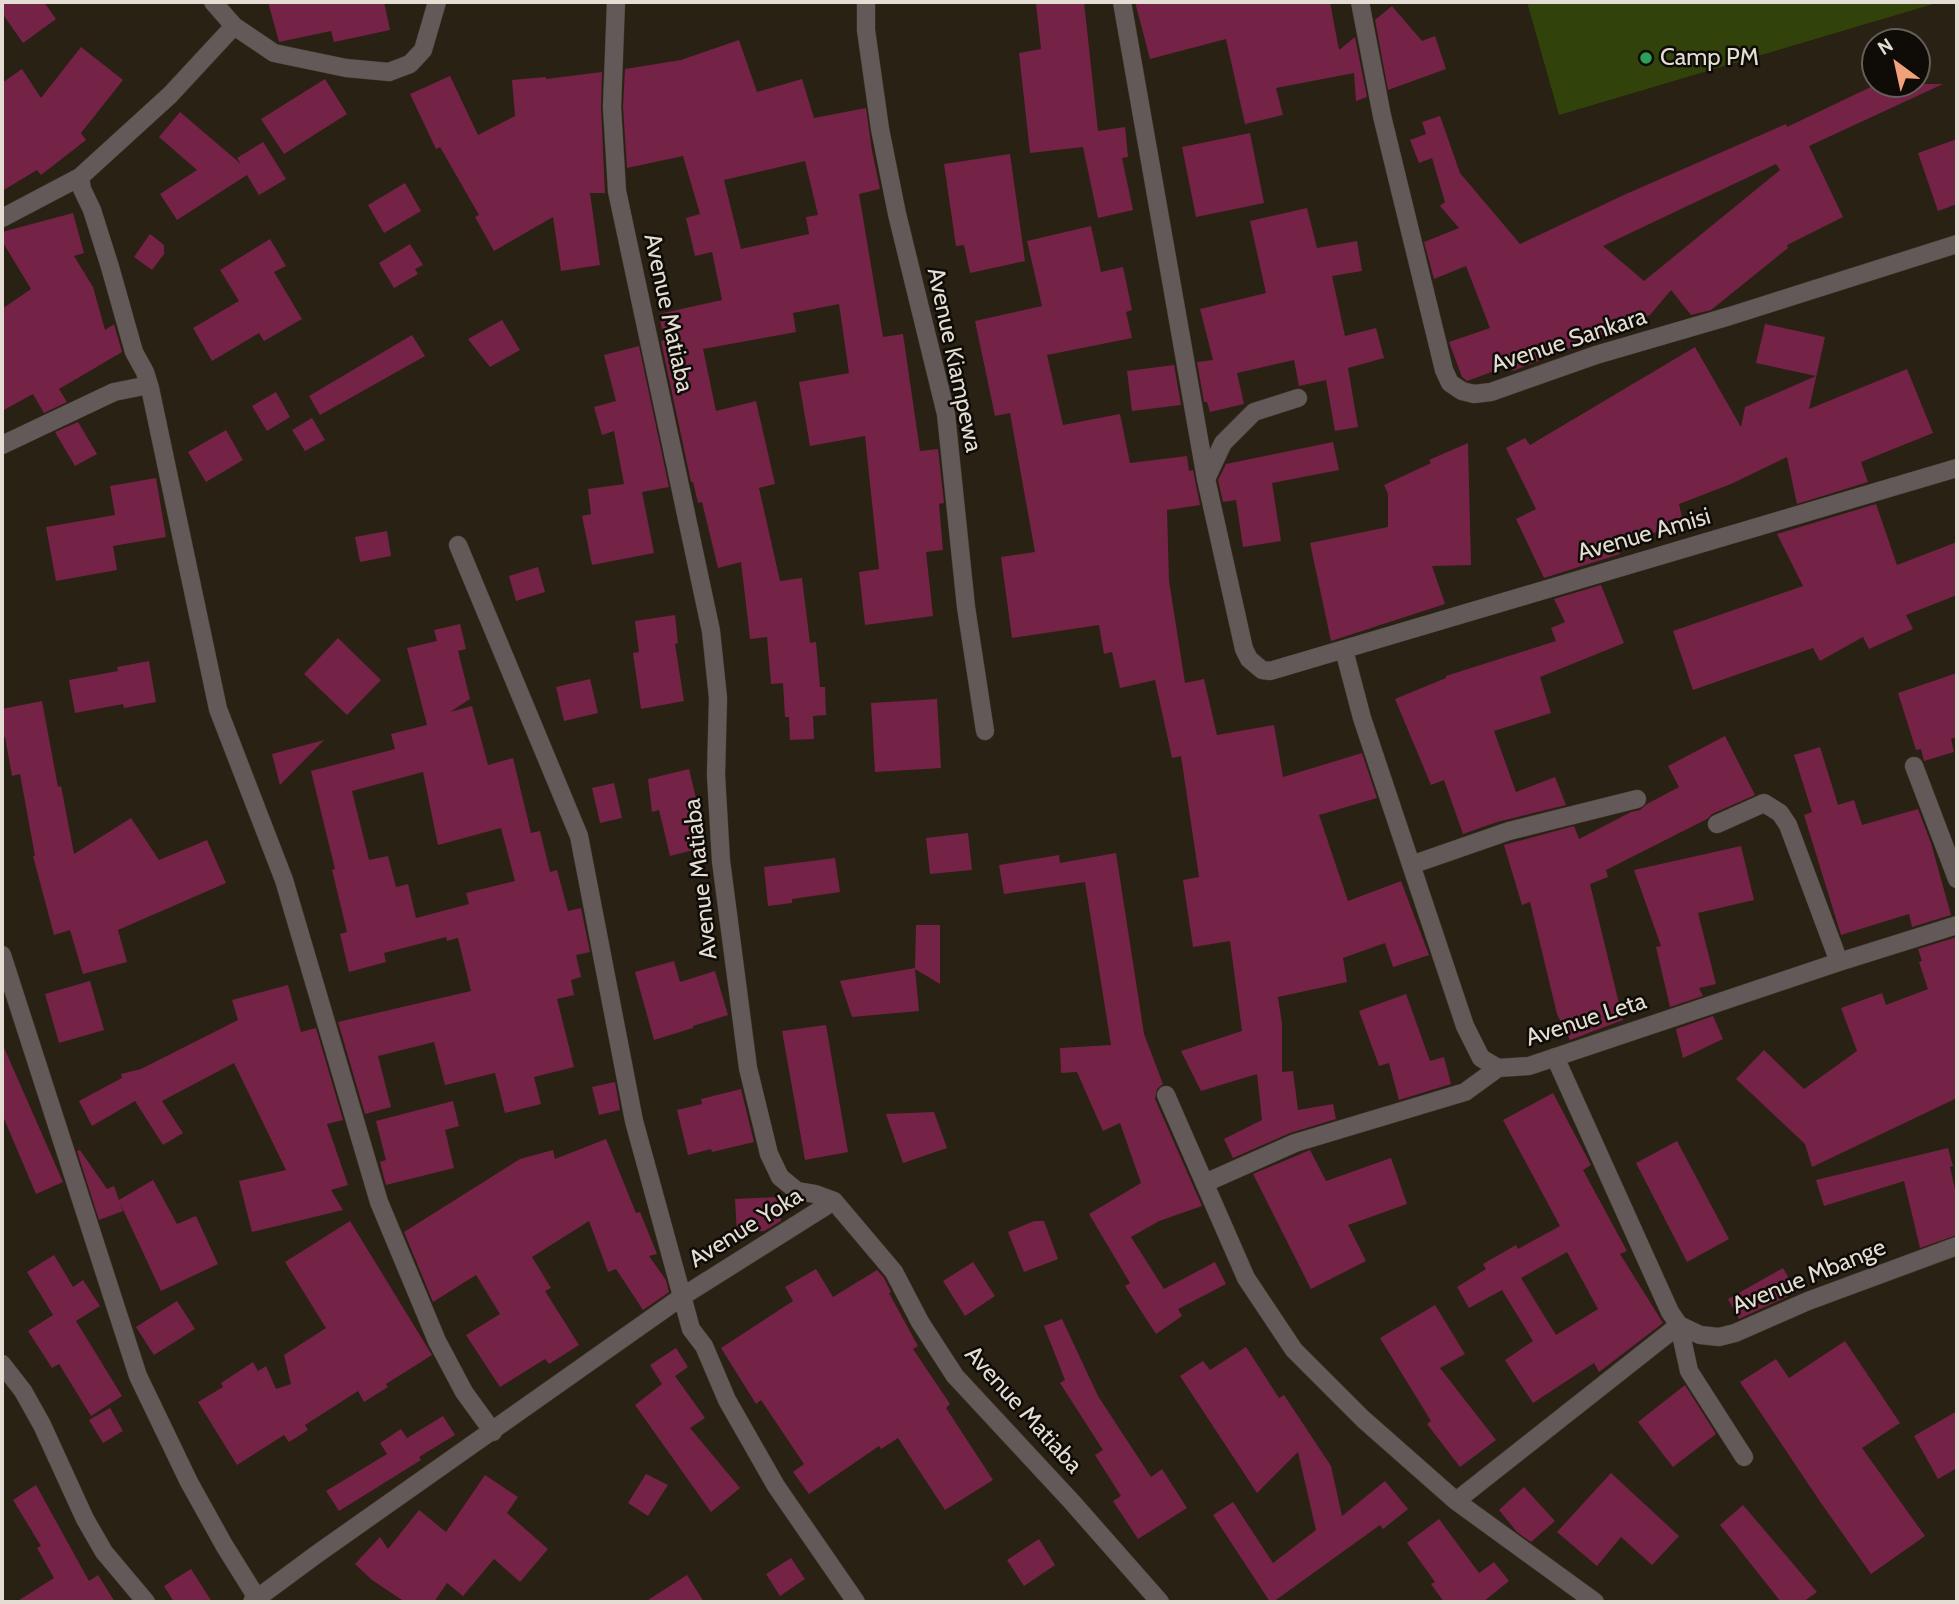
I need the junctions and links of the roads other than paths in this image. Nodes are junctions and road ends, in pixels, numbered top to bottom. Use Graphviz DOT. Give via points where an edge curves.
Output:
graph roads {
  1 [pos="213,2"];
  2 [pos="437,2"];
  3 [pos="616,2"];
  4 [pos="866,2"];
  5 [pos="1122,2"];
  6 [pos="1360,2"];
  7 [pos="234,26"];
  8 [pos="80,177"];
  9 [pos="2,218"];
  10 [pos="1957,244"];
  11 [pos="150,388"];
  12 [pos="1298,398"];
  13 [pos="2,445"];
  14 [pos="1957,468"];
  15 [pos="1206,479"];
  16 [pos="458,545"];
  17 [pos="1344,650"];
  18 [pos="985,731"];
  19 [pos="1914,766"];
  20 [pos="1637,799"];
  21 [pos="1717,824"];
  22 [pos="1411,865"];
  23 [pos="1957,879"];
  24 [pos="1957,925"];
  25 [pos="2,955"];
  26 [pos="1839,962"];
  27 [pos="1555,1057"];
  28 [pos="1498,1068"];
  29 [pos="1166,1095"];
  30 [pos="1205,1183"];
  31 [pos="834,1201"];
  32 [pos="1957,1246"];
  33 [pos="683,1296"];
  34 [pos="1679,1325"];
  35 [pos="2,1364"];
  36 [pos="493,1432"];
  37 [pos="1744,1457"];
  38 [pos="1456,1501"];
  39 [pos="255,1600"];
  40 [pos="146,1602"];
  41 [pos="856,1602"];
  42 [pos="1160,1602"];
  43 [pos="1595,1602"];
  1 -- 7 [label="street"];
  2 -- 7 [label="street" via="423,50 410,64 389,72 274,53"];
  3 -- 31 [label="street, Avenue Matiaba" via="612,107 617,191 711,631 718,698 721,860 748,1068 769,1154 780,1177 797,1191"];
  4 -- 18 [label="street, Avenue Kiampewa" via="880,129 946,414 966,607"];
  5 -- 15 [label="street, Avenue Amisi"];
  6 -- 10 [label="street, Avenue Sankara" via="1382,116 1444,370 1450,383 1462,391 1491,392"];
  7 -- 8 [label="street" via="170,95"];
  8 -- 9 [label="street"];
  8 -- 11 [label="street" via="134,352"];
  11 -- 13 [label="street" via="114,392"];
  11 -- 36 [label="street" via="218,709 285,880 379,1202 437,1341 464,1392"];
  12 -- 15 [label="street" via="1254,412 1223,443"];
  14 -- 17 [label="street, Avenue Amisi"];
  15 -- 17 [label="street, Avenue Amisi" via="1249,659 1270,671"];
  16 -- 33 [label="street" via="579,836 634,1121"];
  17 -- 22 [label="street, Avenue Leta"];
  19 -- 23 [label="street"];
  20 -- 22 [label="street" via="1509,831"];
  21 -- 26 [label="street" via="1764,803 1780,813"];
  22 -- 28 [label="street, Avenue Leta" via="1465,1026 1481,1058"];
  24 -- 26 [label="street, Avenue Leta"];
  25 -- 39 [label="street" via="138,1376 189,1482"];
  26 -- 27 [label="street, Avenue Leta"];
  27 -- 28 [label="street, Avenue Leta" via="1529,1066"];
  27 -- 34 [label="street"];
  28 -- 30 [label="street" via="1465,1092 1295,1143"];
  29 -- 30 [label="street"];
  30 -- 38 [label="street" via="1246,1278 1294,1349 1363,1419"];
  31 -- 33 [label="street, Avenue Yoka"];
  31 -- 42 [label="street, Avenue Matiaba" via="894,1272 956,1376"];
  32 -- 34 [label="street, Avenue Mbange" via="1735,1333 1700,1335"];
  33 -- 36 [label="street, Avenue Yoka"];
  33 -- 41 [label="street" via="691,1329 763,1464"];
  34 -- 37 [label="street" via="1689,1371"];
  34 -- 38 [label="street"];
  35 -- 40 [label="street" via="42,1425 104,1552"];
  36 -- 39 [label="street, Avenue Yoka"];
  38 -- 43 [label="street"];
}
